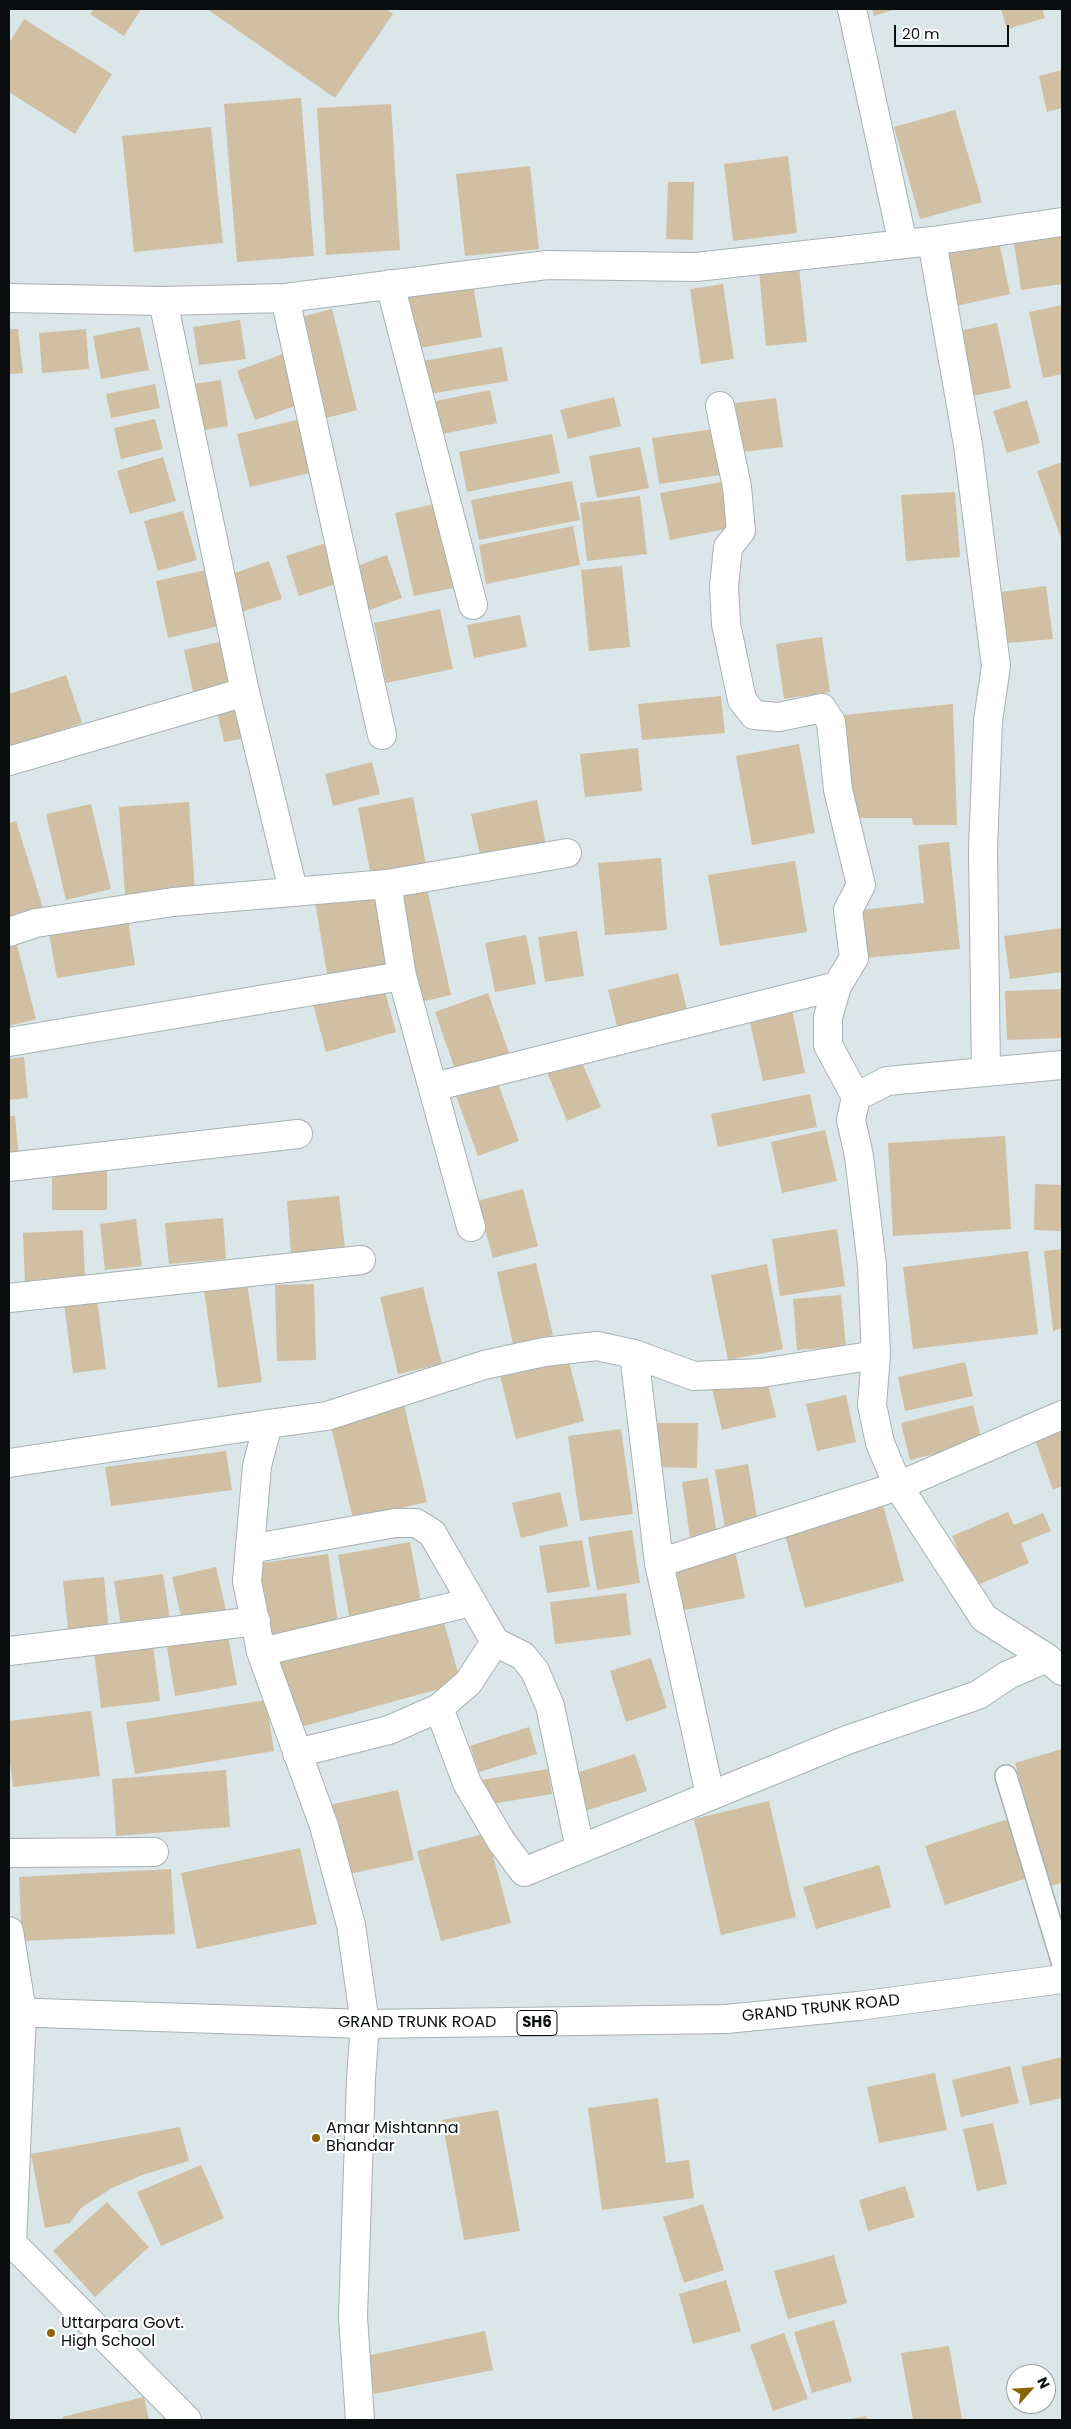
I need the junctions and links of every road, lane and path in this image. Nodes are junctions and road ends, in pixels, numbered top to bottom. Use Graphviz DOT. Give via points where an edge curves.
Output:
graph roads {
  1 [pos="852,9"];
  2 [pos="1062,222"];
  3 [pos="932,241"];
  4 [pos="903,244"];
  5 [pos="390,284"];
  6 [pos="9,298"];
  7 [pos="285,298"];
  8 [pos="163,301"];
  9 [pos="720,406"];
  10 [pos="473,605"];
  11 [pos="245,692"];
  12 [pos="382,735"];
  13 [pos="9,761"];
  14 [pos="567,852"];
  15 [pos="387,884"];
  16 [pos="293,890"];
  17 [pos="9,932"];
  18 [pos="402,976"];
  19 [pos="837,986"];
  20 [pos="9,1042"];
  21 [pos="1062,1065"];
  22 [pos="986,1072"];
  23 [pos="433,1087"];
  24 [pos="856,1096"];
  25 [pos="298,1134"];
  26 [pos="9,1167"];
  27 [pos="471,1227"];
  28 [pos="361,1260"];
  29 [pos="9,1298"];
  30 [pos="634,1354"];
  31 [pos="876,1355"];
  32 [pos="1062,1414"];
  33 [pos="268,1424"];
  34 [pos="9,1463"];
  35 [pos="898,1486"];
  36 [pos="250,1549"];
  37 [pos="659,1563"];
  38 [pos="472,1602"];
  39 [pos="256,1621"];
  40 [pos="495,1642"];
  41 [pos="9,1651"];
  42 [pos="261,1652"];
  43 [pos="1055,1664"];
  44 [pos="439,1708"];
  45 [pos="297,1752"];
  46 [pos="1006,1776"];
  47 [pos="710,1796"];
  48 [pos="580,1849"];
  49 [pos="154,1852"];
  50 [pos="9,1853"];
  51 [pos="9,1931"];
  52 [pos="1062,1961"];
  53 [pos="1062,1979"];
  54 [pos="16,2012"];
  55 [pos="365,2024"];
  56 [pos="187,2420"];
  57 [pos="360,2420"];
  1 -- 4 [label="street"];
  2 -- 3 [label="street"];
  3 -- 4 [label="street"];
  3 -- 22 [label="street" via="968,445 996,666 988,721 983,849"];
  4 -- 5 [label="street" via="696,267 548,265"];
  5 -- 7 [label="street"];
  5 -- 10 [label="street"];
  6 -- 8 [label="street"];
  7 -- 8 [label="street"];
  7 -- 12 [label="street"];
  8 -- 11 [label="street"];
  9 -- 19 [label="street" via="737,487 741,532 728,547 724,587 726,624 742,700 754,715 779,717 822,708 831,722 838,790 861,885 848,910 854,958"];
  11 -- 13 [label="street"];
  11 -- 16 [label="street"];
  14 -- 15 [label="street"];
  15 -- 16 [label="street"];
  15 -- 18 [label="street"];
  16 -- 17 [label="street" via="172,902 36,923"];
  18 -- 20 [label="street"];
  18 -- 23 [label="street"];
  19 -- 23 [label="street"];
  19 -- 24 [label="street" via="828,1017 828,1045"];
  21 -- 22 [label="street"];
  22 -- 24 [label="street" via="887,1081"];
  23 -- 27 [label="street"];
  24 -- 31 [label="street" via="851,1120 859,1156 872,1266"];
  25 -- 26 [label="street"];
  28 -- 29 [label="street"];
  30 -- 31 [label="street" via="694,1376 761,1373"];
  30 -- 33 [label="street" via="597,1346 544,1352 484,1365 327,1416"];
  30 -- 37 [label="street"];
  31 -- 35 [label="street" via="872,1405 880,1443"];
  32 -- 35 [label="street"];
  33 -- 34 [label="street"];
  33 -- 36 [label="street" via="256,1466"];
  35 -- 37 [label="street"];
  35 -- 43 [label="street" via="984,1618"];
  36 -- 38 [label="street" via="395,1523 416,1523 432,1533"];
  36 -- 39 [label="street" via="247,1581"];
  37 -- 47 [label="street"];
  38 -- 40 [label="street"];
  38 -- 42 [label="street"];
  39 -- 41 [label="street"];
  39 -- 42 [label="street"];
  40 -- 44 [label="street" via="468,1683"];
  40 -- 48 [label="street" via="523,1656 535,1671 550,1706"];
  42 -- 45 [label="street"];
  43 -- 47 [label="street" via="1008,1675 978,1695 847,1740"];
  44 -- 45 [label="street" via="389,1730"];
  44 -- 48 [label="street" via="467,1783 501,1841 524,1872"];
  45 -- 55 [label="street" via="324,1826 351,1925"];
  46 -- 52 [label="lane"];
  47 -- 48 [label="street"];
  49 -- 50 [label="street"];
  51 -- 54 [label="street"];
  53 -- 55 [label="street, GRAND TRUNK ROAD / SH6" via="858,2006 726,2019"];
  54 -- 55 [label="street, GRAND TRUNK ROAD / SH6"];
  54 -- 56 [label="street" via="12,2243"];
  55 -- 57 [label="street" via="353,2317"];
}
